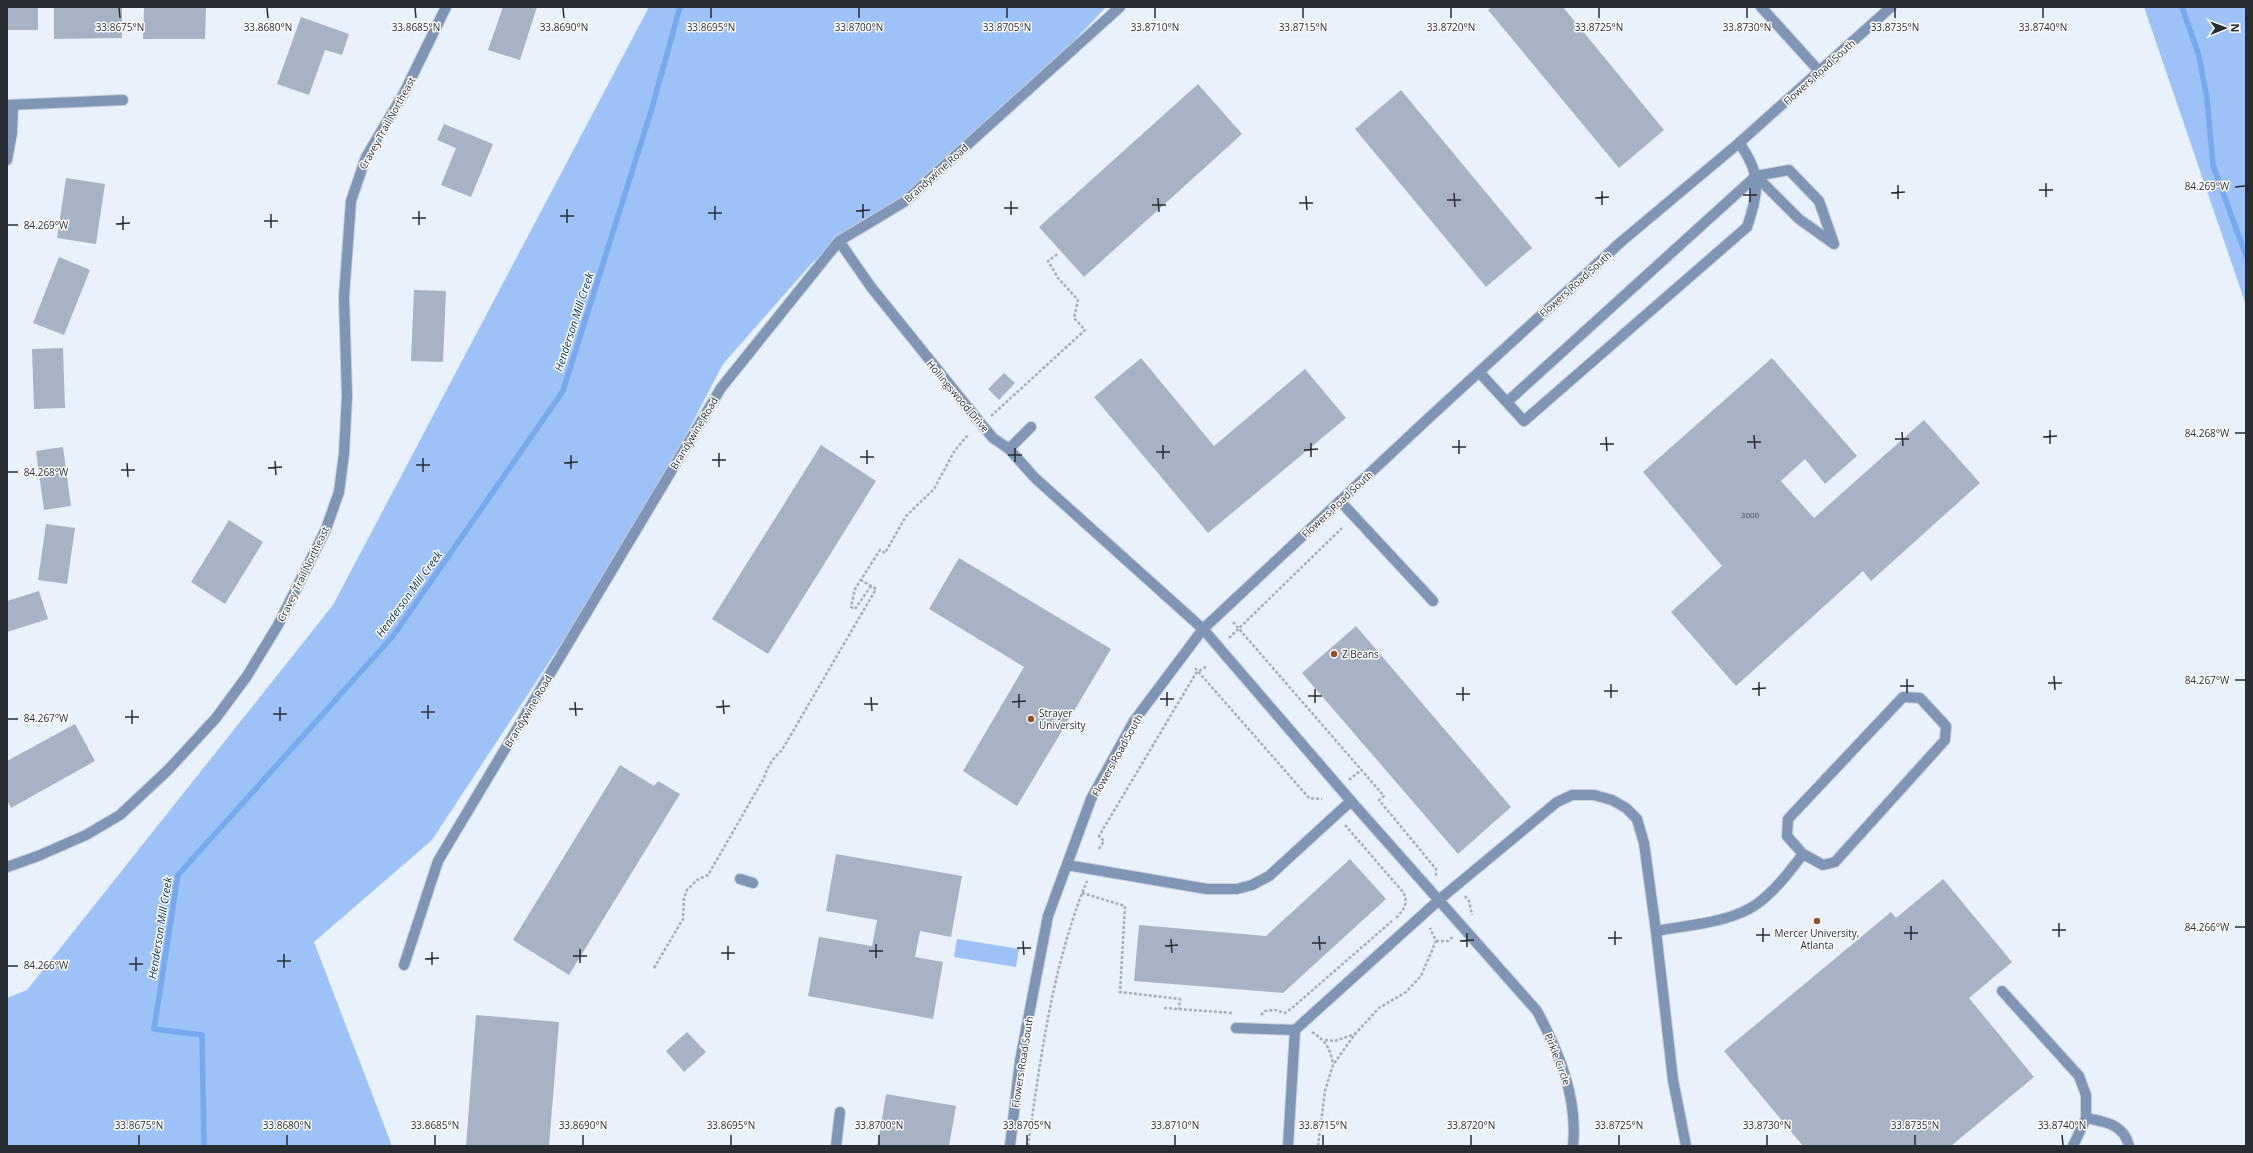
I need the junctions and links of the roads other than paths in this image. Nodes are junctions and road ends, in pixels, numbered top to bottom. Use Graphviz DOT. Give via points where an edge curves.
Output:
graph roads {
  1 [pos="446,7"];
  2 [pos="1120,7"];
  3 [pos="1761,7"];
  4 [pos="1891,7"];
  5 [pos="1820,72"];
  6 [pos="123,100"];
  7 [pos="10,105"];
  8 [pos="1739,143"];
  9 [pos="7,160"];
  10 [pos="1756,176"];
  11 [pos="839,241"];
  12 [pos="1479,372"];
  13 [pos="1507,402"];
  14 [pos="1031,427"];
  15 [pos="1009,449"];
  16 [pos="1340,501"];
  17 [pos="1433,601"];
  18 [pos="1203,629"];
  19 [pos="1351,800"];
  20 [pos="1803,854"];
  21 [pos="1067,865"];
  22 [pos="7,867"];
  23 [pos="740,879"];
  24 [pos="753,883"];
  25 [pos="1440,899"];
  26 [pos="1656,931"];
  27 [pos="404,965"];
  28 [pos="2002,991"];
  29 [pos="1236,1028"];
  30 [pos="1295,1030"];
  31 [pos="840,1112"];
  32 [pos="2086,1118"];
  33 [pos="836,1146"];
  34 [pos="1010,1146"];
  35 [pos="1288,1146"];
  36 [pos="1573,1146"];
  37 [pos="1686,1146"];
  38 [pos="2073,1146"];
  39 [pos="2129,1146"];
  1 -- 22 [label="street, Cravey Trail Northeast" via="404,93 366,157 351,201 344,297 347,396 339,492 326,529 278,625 247,676 216,718 168,770 120,815 86,835"];
  2 -- 11 [label="street, Brandywine Road" via="904,202"];
  3 -- 5 [label="street"];
  4 -- 5 [label="street, Flowers Road South"];
  5 -- 8 [label="street, Flowers Road South"];
  6 -- 7 [label="street"];
  7 -- 9 [label="street" via="12,133"];
  8 -- 10 [label="street" via="1750,158"];
  8 -- 12 [label="street, Flowers Road South" via="1622,241"];
  10 -- 10 [label="street" via="1798,219 1834,244 1819,201 1788,170"];
  10 -- 13 [label="street"];
  10 -- 13 [label="street" via="1757,193 1748,227 1524,421"];
  11 -- 15 [label="street, Hollingswood Drive" via="871,287 968,409 993,438"];
  11 -- 27 [label="street, Brandywine Road" via="716,394 438,861"];
  12 -- 13 [label="street"];
  12 -- 16 [label="street, Flowers Road South"];
  14 -- 15 [label="street"];
  15 -- 18 [label="street, Hollingswood Drive" via="1036,478"];
  16 -- 17 [label="street"];
  16 -- 18 [label="street, Flowers Road South"];
  18 -- 19 [label="street, Hollingswood Drive"];
  18 -- 21 [label="street, Flowers Road South" via="1134,721 1091,799"];
  19 -- 21 [label="street" via="1268,876 1245,887 1208,889"];
  19 -- 25 [label="street, Pirkle Circle"];
  20 -- 20 [label="street" via="1786,836 1788,819 1903,697 1920,698 1946,726 1945,740 1835,862 1822,865"];
  20 -- 26 [label="street" via="1787,875 1757,904 1721,920"];
  21 -- 34 [label="street, Flowers Road South" via="1047,923 1020,1061"];
  23 -- 24 [label="street"];
  25 -- 26 [label="street" via="1557,802 1572,796 1594,795 1612,800 1626,808 1637,820 1644,843"];
  25 -- 30 [label="street"];
  25 -- 36 [label="street, Pirkle Circle" via="1537,1011 1554,1043 1569,1087"];
  26 -- 37 [label="street" via="1673,1080"];
  28 -- 32 [label="street" via="2079,1076 2086,1094"];
  29 -- 30 [label="street"];
  30 -- 35 [label="street"];
  31 -- 33 [label="street"];
  32 -- 38 [label="street"];
  32 -- 39 [label="street" via="2110,1123 2121,1131"];
}
